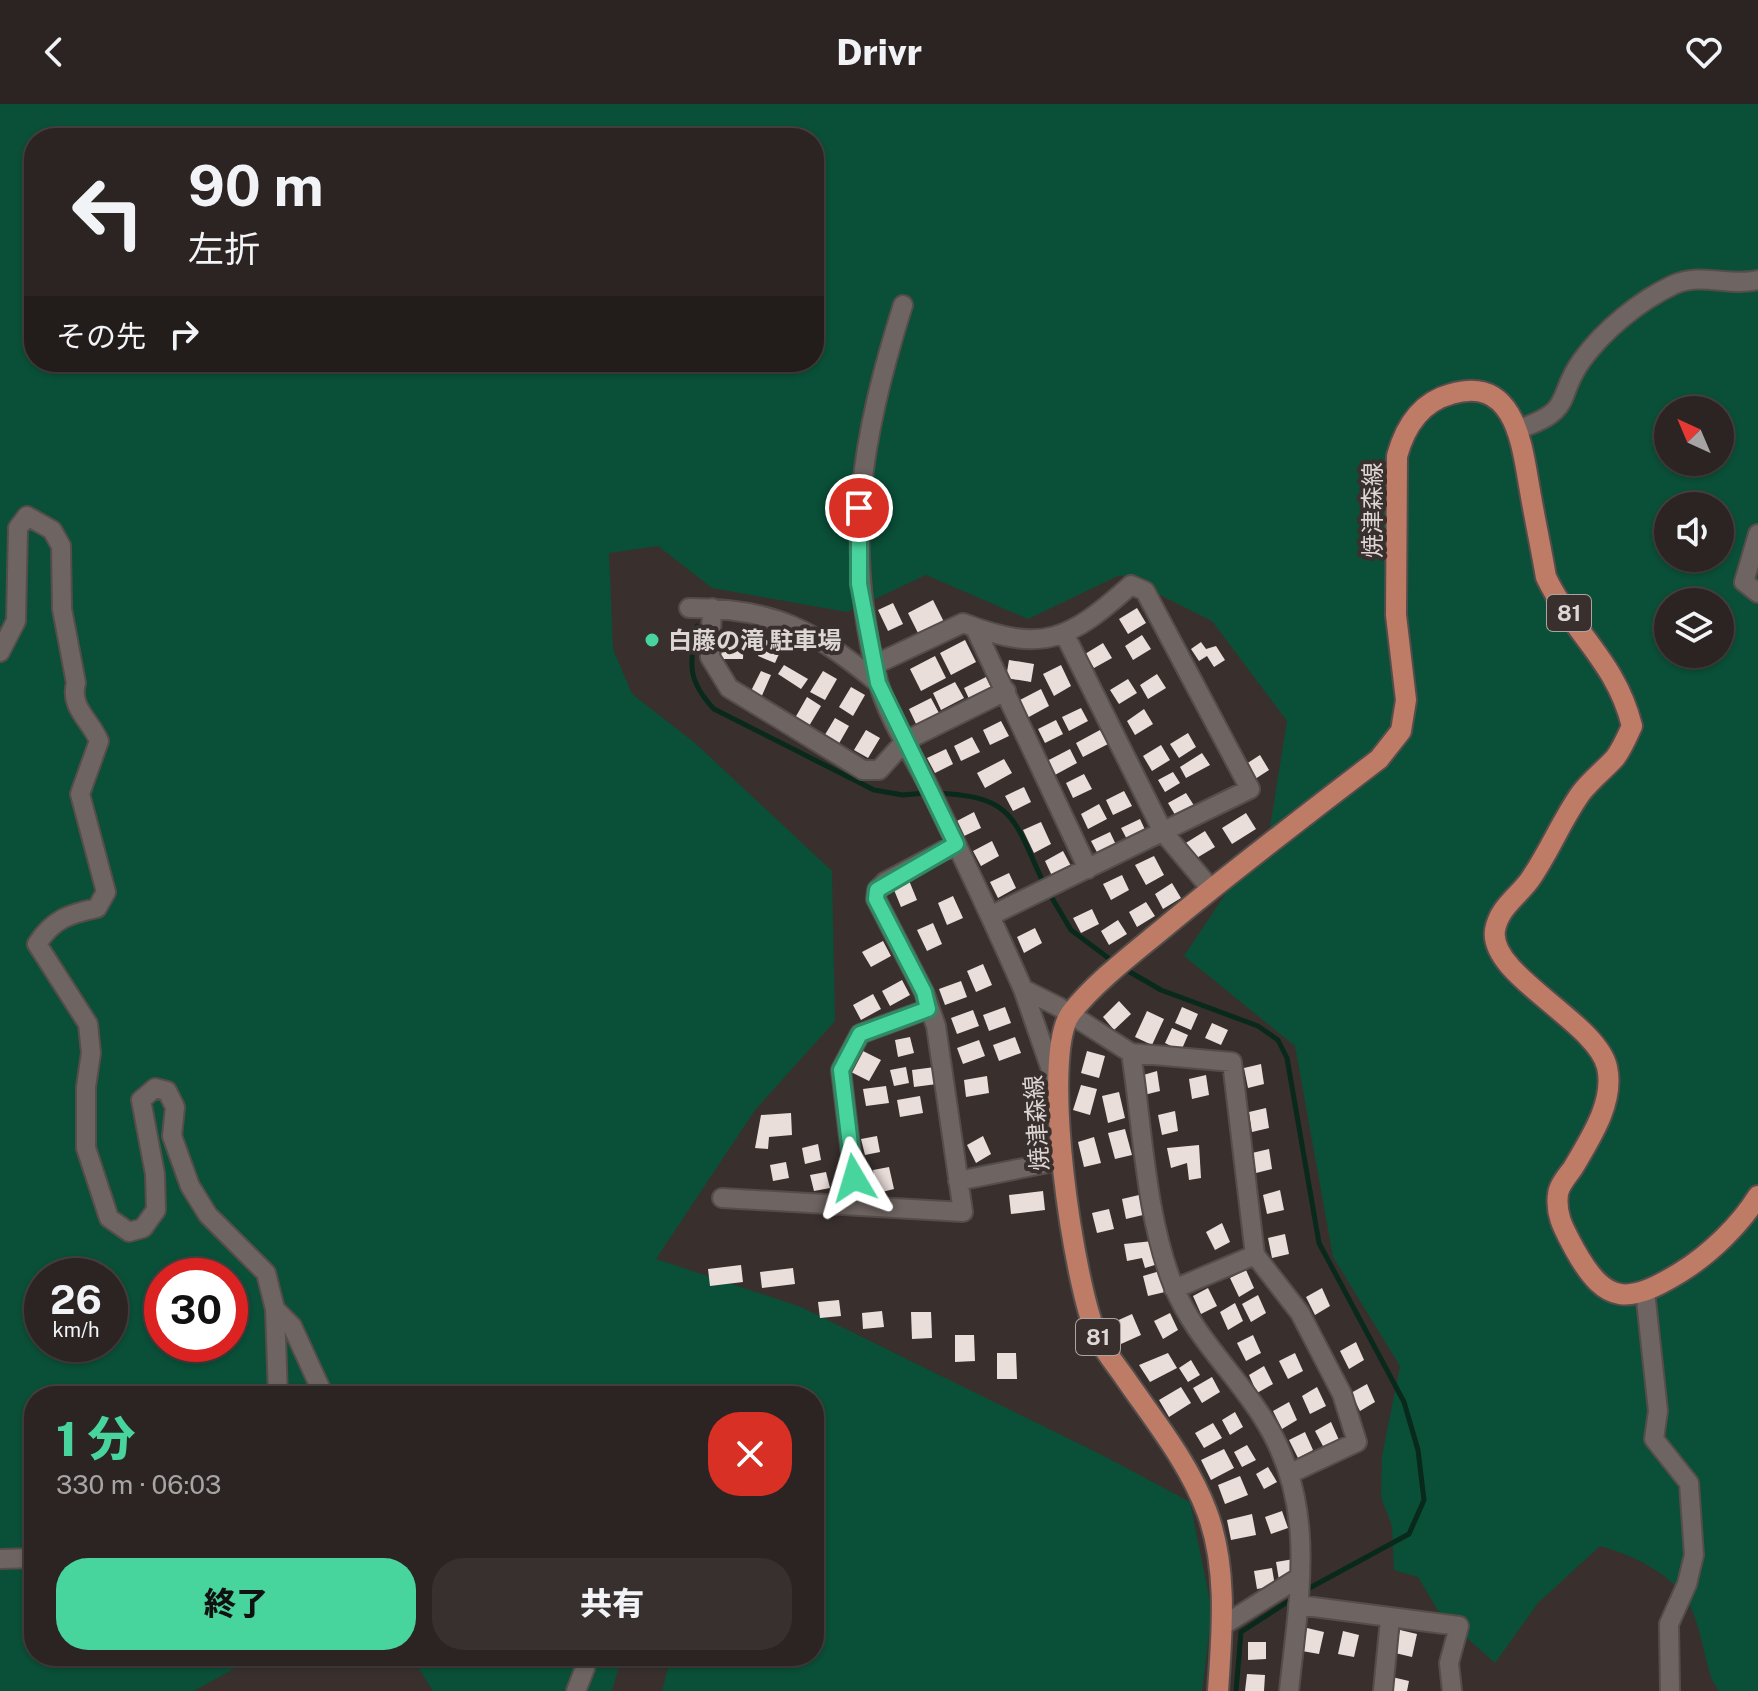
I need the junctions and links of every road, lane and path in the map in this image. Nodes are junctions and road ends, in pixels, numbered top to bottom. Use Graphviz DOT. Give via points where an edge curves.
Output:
graph roads {
  1 [pos="1758,280"];
  2 [pos="903,305"];
  3 [pos="1519,429"];
  4 [pos="1758,534"];
  5 [pos="1758,593"];
  6 [pos="689,608"];
  7 [pos="712,608"];
  8 [pos="975,628"];
  9 [pos="1065,635"];
  10 [pos="0,652"];
  11 [pos="877,673"];
  12 [pos="1006,691"];
  13 [pos="905,741"];
  14 [pos="1163,832"];
  15 [pos="956,844"];
  16 [pos="1088,869"];
  17 [pos="1211,889"];
  18 [pos="990,916"];
  19 [pos="1023,989"];
  20 [pos="928,1009"];
  21 [pos="1070,1014"];
  22 [pos="1131,1053"];
  23 [pos="1056,1084"];
  24 [pos="1063,1160"];
  25 [pos="958,1181"];
  26 [pos="1758,1196"];
  27 [pos="722,1198"];
  28 [pos="857,1205"];
  29 [pos="1255,1255"];
  30 [pos="1174,1289"];
  31 [pos="1645,1291"];
  32 [pos="275,1309"];
  33 [pos="278,1386"];
  34 [pos="319,1386"];
  35 [pos="1291,1473"];
  36 [pos="24,1558"];
  37 [pos="0,1559"];
  38 [pos="1300,1577"];
  39 [pos="1298,1605"];
  40 [pos="1390,1619"];
  41 [pos="1222,1626"];
  42 [pos="584,1666"];
  43 [pos="576,1691"];
  44 [pos="1218,1691"];
  45 [pos="1289,1691"];
  46 [pos="1383,1691"];
  47 [pos="1452,1691"];
  48 [pos="1670,1691"];
  1 -- 3 [label="street" via="1739,284 1707,278 1675,284 1640,304 1579,364 1563,405"];
  2 -- 11 [label="street" via="875,397 857,537 859,584"];
  3 -- 17 [label="main road, 焼津森線 / 81" via="1503,404 1488,393 1464,390 1443,396 1418,413 1404,432 1397,456 1396,615 1406,700 1401,731 1379,759"];
  3 -- 31 [label="main road, 焼津森線 / 81" via="1546,577 1594,645 1626,702 1632,726 1617,755 1583,790 1545,858 1509,901 1494,934 1502,957 1588,1035 1607,1066 1607,1096 1594,1132 1558,1191 1558,1220 1602,1289 1626,1295"];
  4 -- 5 [label="street" via="1744,582"];
  6 -- 7 [label="street"];
  7 -- 11 [label="street" via="783,619"];
  7 -- 13 [label="street" via="710,657 738,695 863,770 879,770"];
  8 -- 9 [label="street" via="1026,640"];
  8 -- 11 [label="street" via="963,623"];
  8 -- 12 [label="street"];
  9 -- 14 [label="street"];
  9 -- 14 [label="street" via="1131,585 1145,591 1250,789"];
  10 -- 32 [label="street" via="16,621 18,528 27,516 52,530 61,546 62,609 76,683 73,692 99,741 80,794 106,892 97,908 48,925 37,944 88,1024 86,1148 109,1218 129,1232 143,1228 156,1210 141,1100 155,1088 167,1091 175,1107 172,1136 190,1186 208,1215 266,1273"];
  11 -- 13 [label="street"];
  12 -- 13 [label="street"];
  12 -- 16 [label="street"];
  13 -- 15 [label="street"];
  14 -- 16 [label="street"];
  14 -- 17 [label="street"];
  15 -- 18 [label="street"];
  15 -- 20 [label="street" via="877,890 876,899"];
  16 -- 18 [label="street"];
  17 -- 21 [label="main road, 焼津森線 / 81"];
  18 -- 19 [label="street"];
  19 -- 21 [label="street"];
  19 -- 23 [label="street"];
  20 -- 25 [label="street" via="936,1026"];
  20 -- 28 [label="street" via="860,1034 841,1070"];
  21 -- 22 [label="street"];
  21 -- 23 [label="main road, 焼津森線 / 81" via="1059,1044"];
  22 -- 29 [label="street" via="1232,1062"];
  22 -- 30 [label="street" via="1157,1225"];
  23 -- 24 [label="main road, 焼津森線 / 81"];
  24 -- 25 [label="street"];
  24 -- 41 [label="main road, 焼津森線 / 81" via="1083,1290 1098,1338 1190,1475 1207,1511 1219,1553"];
  25 -- 28 [label="street" via="963,1212"];
  26 -- 31 [label="main road, 焼津森線 / 81" via="1746,1216 1692,1266"];
  27 -- 28 [label="street"];
  29 -- 30 [label="street"];
  29 -- 35 [label="street" via="1300,1313 1342,1394 1357,1442"];
  30 -- 35 [label="street" via="1192,1323 1261,1415"];
  31 -- 48 [label="street" via="1658,1411 1654,1439 1689,1483 1694,1555 1669,1624"];
  32 -- 33 [label="street"];
  32 -- 34 [label="street" via="292,1326"];
  35 -- 38 [label="street" via="1301,1530"];
  36 -- 37 [label="street"];
  38 -- 39 [label="street"];
  38 -- 41 [label="street"];
  39 -- 40 [label="street"];
  39 -- 45 [label="street"];
  40 -- 46 [label="street"];
  40 -- 47 [label="street" via="1459,1626 1449,1663"];
  41 -- 44 [label="main road, 焼津森線 / 81"];
  42 -- 43 [label="street"];
}
